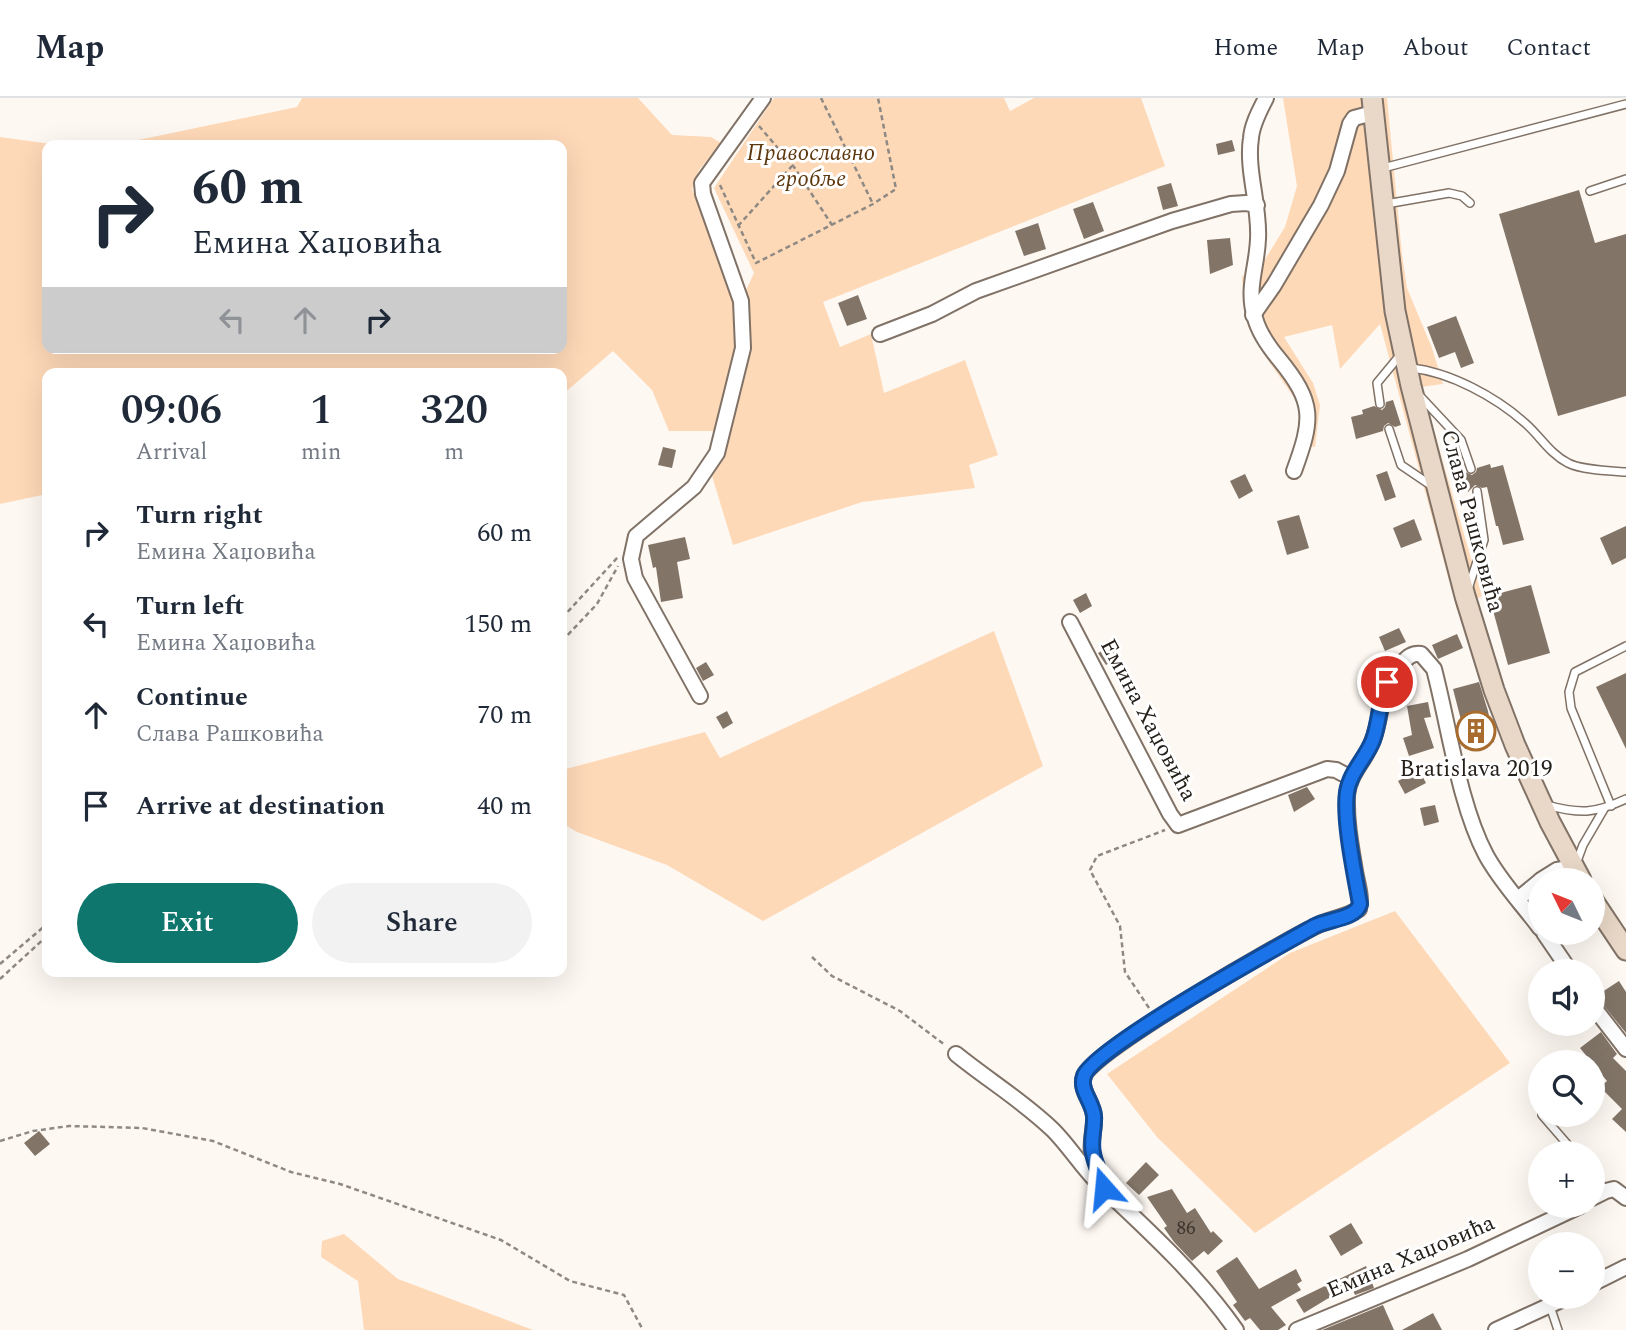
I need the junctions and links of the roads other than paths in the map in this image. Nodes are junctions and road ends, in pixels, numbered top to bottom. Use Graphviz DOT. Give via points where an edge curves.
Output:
graph roads {
  1 [pos="763,98"];
  2 [pos="1266,98"];
  3 [pos="1626,104"];
  4 [pos="1372,105"];
  5 [pos="1379,170"];
  6 [pos="1626,179"];
  7 [pos="1590,191"];
  8 [pos="1470,203"];
  9 [pos="1257,205"];
  10 [pos="1382,205"];
  11 [pos="1254,315"];
  12 [pos="880,334"];
  13 [pos="1407,368"];
  14 [pos="1380,404"];
  15 [pos="1389,429"];
  16 [pos="1471,469"];
  17 [pos="1294,471"];
  18 [pos="1626,472"];
  19 [pos="1438,490"];
  20 [pos="1477,491"];
  21 [pos="1465,596"];
  22 [pos="1070,622"];
  23 [pos="1626,646"];
  24 [pos="700,696"];
  25 [pos="1355,772"];
  26 [pos="1626,799"];
  27 [pos="1542,804"];
  28 [pos="1608,807"];
  29 [pos="1575,868"];
  30 [pos="1579,868"];
  31 [pos="1528,891"];
  32 [pos="1518,899"];
  33 [pos="1528,912"];
  34 [pos="1605,918"];
  35 [pos="1626,950"];
  36 [pos="1605,1022"];
  37 [pos="1626,1049"];
  38 [pos="956,1054"];
  39 [pos="1553,1127"];
  40 [pos="1565,1141"];
  41 [pos="1104,1188"];
  42 [pos="1606,1191"];
  43 [pos="1626,1198"];
  44 [pos="1555,1218"];
  45 [pos="1626,1267"];
  46 [pos="1605,1278"];
  47 [pos="1543,1309"];
  48 [pos="1551,1309"];
  49 [pos="1236,1330"];
  50 [pos="1297,1330"];
  51 [pos="1496,1330"];
  52 [pos="1558,1330"];
  1 -- 24 [label="street" via="702,183 741,302 743,348 724,431 717,453 694,487 636,536 631,559 635,578"];
  2 -- 9 [label="street" via="1250,139"];
  3 -- 5 [label="lane"];
  4 -- 5 [label="main road, Слава Рашковића"];
  4 -- 11 [label="street, Слава Рашковића" via="1350,124 1321,205"];
  5 -- 10 [label="main road, Слава Рашковића"];
  6 -- 7 [label="lane"];
  8 -- 10 [label="lane" via="1449,193"];
  9 -- 11 [label="street" via="1258,239 1250,287"];
  9 -- 12 [label="street" via="1231,204 1172,221 976,291"];
  10 -- 13 [label="main road, Слава Рашковића" via="1392,294"];
  11 -- 17 [label="street" via="1267,344 1306,399 1307,435"];
  13 -- 14 [label="lane" via="1377,383"];
  13 -- 16 [label="lane" via="1461,440"];
  13 -- 18 [label="lane" via="1428,370 1496,402 1570,464"];
  13 -- 19 [label="main road, Слава Рашковића"];
  15 -- 19 [label="lane" via="1401,465"];
  19 -- 21 [label="main road, Слава Рашковића"];
  20 -- 21 [label="lane" via="1484,540"];
  21 -- 27 [label="main road, Слава Рашковића" via="1494,690"];
  22 -- 25 [label="street, Емина Хаџовића" via="1178,825 1327,769"];
  23 -- 28 [label="lane" via="1575,672 1569,692"];
  25 -- 32 [label="street" via="1373,741 1387,682 1412,654 1421,654 1434,669 1480,842"];
  25 -- 41 [label="street" via="1347,793 1359,909 1241,966 1104,1054 1085,1072 1083,1086 1094,1115 1093,1154"];
  26 -- 28 [label="lane"];
  27 -- 28 [label="lane" via="1584,813"];
  27 -- 29 [label="main road, Слава Рашковића"];
  28 -- 30 [label="lane" via="1583,845"];
  31 -- 32 [label="street"];
  32 -- 33 [label="street"];
  34 -- 35 [label="main road"];
  36 -- 37 [label="street"];
  38 -- 41 [label="street" via="1052,1129"];
  39 -- 40 [label="lane"];
  41 -- 49 [label="street" via="1208,1293"];
  42 -- 43 [label="street" via="1614,1189"];
  44 -- 50 [label="street, Емина Хаџовића"];
  45 -- 46 [label="street"];
  47 -- 51 [label="street"];
  48 -- 52 [label="lane"];
}
